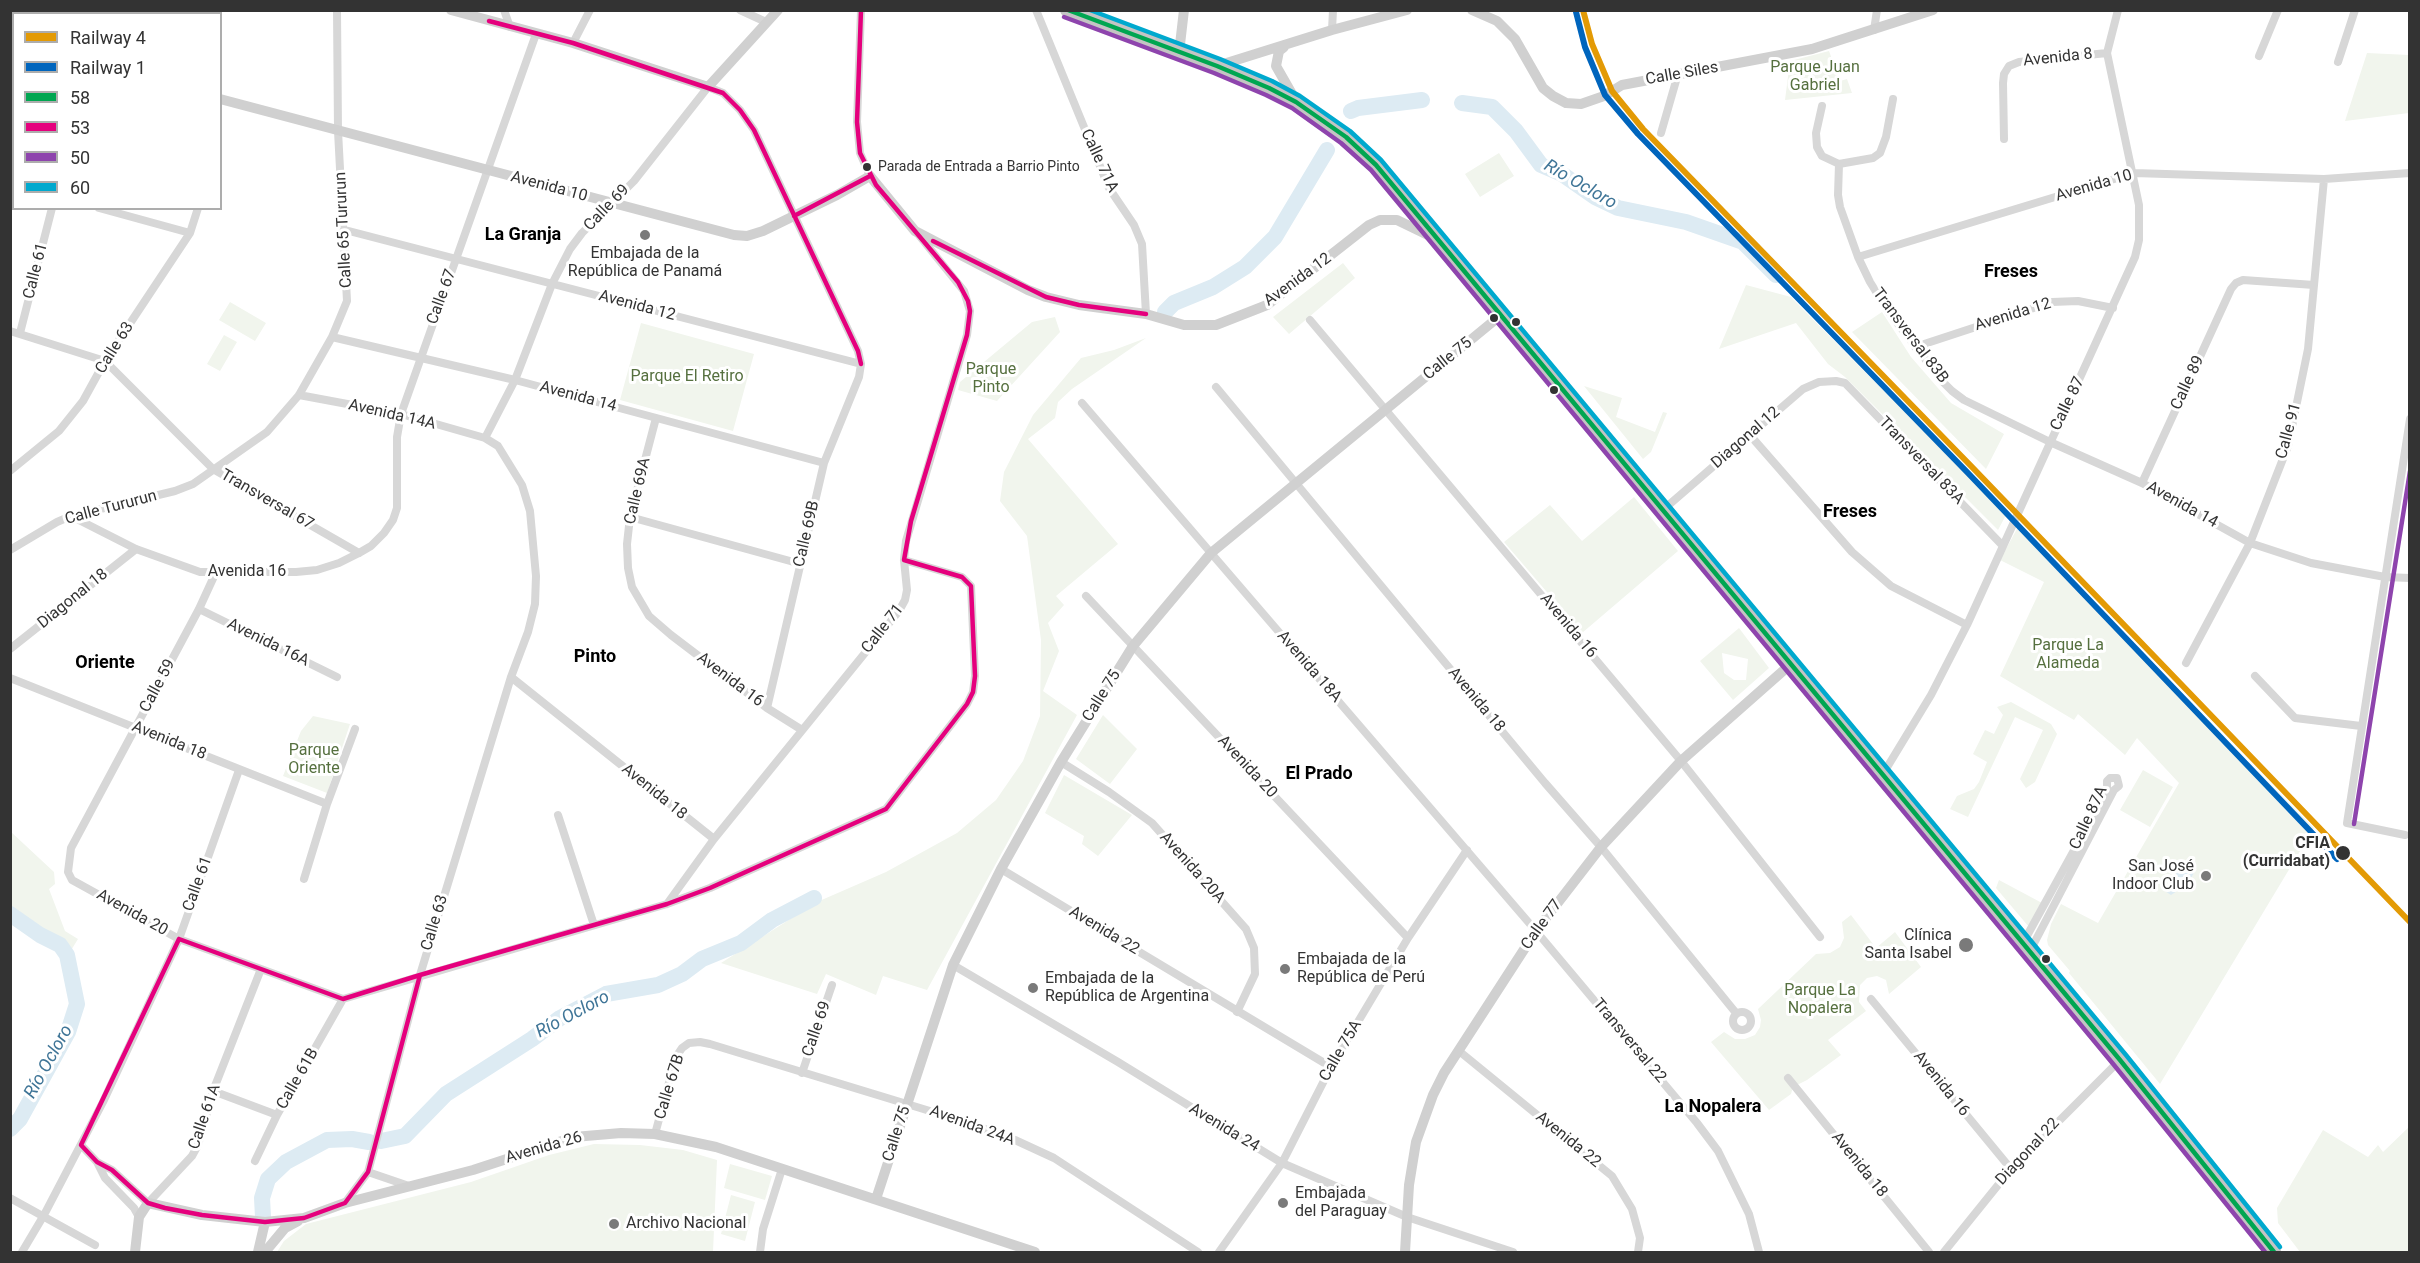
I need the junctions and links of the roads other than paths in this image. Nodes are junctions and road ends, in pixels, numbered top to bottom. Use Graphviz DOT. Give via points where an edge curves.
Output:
graph roads {
  1 [pos="337,10"];
  2 [pos="451,10"];
  3 [pos="504,10"];
  4 [pos="590,10"];
  5 [pos="740,10"];
  6 [pos="778,10"];
  7 [pos="861,10"];
  8 [pos="1035,10"];
  9 [pos="1066,10"];
  10 [pos="1184,10"];
  11 [pos="1333,10"];
  12 [pos="1407,10"];
  13 [pos="1877,10"];
  14 [pos="1933,10"];
  15 [pos="2118,10"];
  16 [pos="2278,10"];
  17 [pos="2355,10"];
  18 [pos="1474,11"];
  19 [pos="474,13"];
  20 [pos="766,22"];
  21 [pos="510,27"];
  22 [pos="1332,30"];
  23 [pos="1874,30"];
  24 [pos="536,34"];
  25 [pos="573,43"];
  26 [pos="1287,46"];
  27 [pos="1179,53"];
  28 [pos="2108,53"];
  29 [pos="2259,56"];
  30 [pos="2338,62"];
  31 [pos="1217,66"];
  32 [pos="1678,74"];
  33 [pos="708,87"];
  34 [pos="1893,99"];
  35 [pos="222,100"];
  36 [pos="1296,102"];
  37 [pos="1822,106"];
  38 [pos="338,131"];
  39 [pos="1661,133"];
  40 [pos="2004,139"];
  41 [pos="1839,164"];
  42 [pos="487,170"];
  43 [pos="2134,173"];
  44 [pos="2409,173"];
  45 [pos="870,176"];
  46 [pos="2324,179"];
  47 [pos="611,203"];
  48 [pos="51,210"];
  49 [pos="106,210"];
  50 [pos="197,210"];
  51 [pos="794,216"];
  52 [pos="345,230"];
  53 [pos="915,231"];
  54 [pos="190,233"];
  55 [pos="1437,240"];
  56 [pos="1858,257"];
  57 [pos="456,259"];
  58 [pos="552,284"];
  59 [pos="2314,285"];
  60 [pos="2113,308"];
  61 [pos="1146,314"];
  62 [pos="1501,315"];
  63 [pos="1310,320"];
  64 [pos="10,331"];
  65 [pos="20,333"];
  66 [pos="332,337"];
  67 [pos="1915,347"];
  68 [pos="420,357"];
  69 [pos="105,361"];
  70 [pos="861,364"];
  71 [pos="515,380"];
  72 [pos="1836,381"];
  73 [pos="1216,387"];
  74 [pos="299,395"];
  75 [pos="1964,400"];
  76 [pos="1082,403"];
  77 [pos="1386,410"];
  78 [pos="401,414"];
  79 [pos="656,418"];
  80 [pos="2409,418"];
  81 [pos="1749,434"];
  82 [pos="485,438"];
  83 [pos="2050,442"];
  84 [pos="824,463"];
  85 [pos="213,469"];
  86 [pos="10,471"];
  87 [pos="1296,482"];
  88 [pos="2142,483"];
  89 [pos="1664,509"];
  90 [pos="71,516"];
  91 [pos="630,517"];
  92 [pos="2250,543"];
  93 [pos="2003,546"];
  94 [pos="136,549"];
  95 [pos="10,550"];
  96 [pos="359,553"];
  97 [pos="1211,553"];
  98 [pos="904,560"];
  99 [pos="801,564"];
  100 [pos="216,572"];
  101 [pos="2385,577"];
  102 [pos="2409,579"];
  103 [pos="1086,596"];
  104 [pos="638,598"];
  105 [pos="200,609"];
  106 [pos="1967,625"];
  107 [pos="1133,646"];
  108 [pos="10,649"];
  109 [pos="1792,663"];
  110 [pos="2186,663"];
  111 [pos="337,676"];
  112 [pos="2255,676"];
  113 [pos="511,677"];
  114 [pos="10,678"];
  115 [pos="768,708"];
  116 [pos="2361,726"];
  117 [pos="135,728"];
  118 [pos="355,729"];
  119 [pos="802,730"];
  120 [pos="1681,760"];
  121 [pos="1060,762"];
  122 [pos="239,770"];
  123 [pos="1883,774"];
  124 [pos="327,804"];
  125 [pos="558,815"];
  126 [pos="2091,827"];
  127 [pos="2408,835"];
  128 [pos="714,839"];
  129 [pos="1601,847"];
  130 [pos="1467,850"];
  131 [pos="68,863"];
  132 [pos="1001,869"];
  133 [pos="304,879"];
  134 [pos="667,904"];
  135 [pos="594,925"];
  136 [pos="1536,931"];
  137 [pos="1820,937"];
  138 [pos="178,939"];
  139 [pos="1408,939"];
  140 [pos="2026,947"];
  141 [pos="953,965"];
  142 [pos="261,969"];
  143 [pos="420,975"];
  144 [pos="832,985"];
  145 [pos="343,999"];
  146 [pos="1871,999"];
  147 [pos="1237,1012"];
  148 [pos="1736,1013"];
  149 [pos="689,1043"];
  150 [pos="1459,1051"];
  151 [pos="2120,1060"];
  152 [pos="1331,1067"];
  153 [pos="802,1073"];
  154 [pos="1788,1078"];
  155 [pos="213,1090"];
  156 [pos="907,1103"];
  157 [pos="277,1115"];
  158 [pos="655,1134"];
  159 [pos="81,1145"];
  160 [pos="255,1161"];
  161 [pos="97,1162"];
  162 [pos="1282,1163"];
  163 [pos="782,1169"];
  164 [pos="2010,1169"];
  165 [pos="368,1172"];
  166 [pos="410,1187"];
  167 [pos="10,1198"];
  168 [pos="876,1199"];
  169 [pos="148,1203"];
  170 [pos="345,1203"];
  171 [pos="44,1215"];
  172 [pos="139,1217"];
  173 [pos="1407,1217"];
  174 [pos="304,1218"];
  175 [pos="265,1222"];
  176 [pos="95,1245"];
  177 [pos="22,1252"];
  178 [pos="135,1252"];
  179 [pos="258,1252"];
  180 [pos="265,1252"];
  181 [pos="760,1252"];
  182 [pos="1035,1252"];
  183 [pos="1198,1252"];
  184 [pos="1219,1252"];
  185 [pos="1405,1252"];
  186 [pos="1513,1252"];
  187 [pos="1638,1252"];
  188 [pos="1759,1252"];
  189 [pos="1929,1252"];
  190 [pos="1944,1252"];
  191 [pos="2274,1252"];
  1 -- 38 [label="street, Calle 65 Tururun"];
  2 -- 19 [label="street"];
  3 -- 21 [label="street"];
  4 -- 25 [label="street"];
  5 -- 20 [label="street"];
  6 -- 20 [label="street, Calle 69"];
  7 -- 45 [label="street, Calle 71" via="857,122 861,153"];
  8 -- 61 [label="street, Calle 71A" via="1109,188 1142,244"];
  9 -- 27 [label="highway"];
  10 -- 27 [label="street"];
  11 -- 22 [label="street"];
  12 -- 22 [label="street"];
  13 -- 23 [label="street"];
  14 -- 23 [label="street, Calle Siles"];
  15 -- 28 [label="street, Calle 87"];
  16 -- 29 [label="street"];
  17 -- 30 [label="street"];
  18 -- 32 [label="street, Calle Siles" via="1497,21 1515,39 1543,88 1566,103 1581,105 1622,85"];
  19 -- 21 [label="street"];
  20 -- 33 [label="street, Calle 69"];
  21 -- 24 [label="street"];
  22 -- 26 [label="street"];
  23 -- 32 [label="street, Calle Siles" via="1812,49"];
  24 -- 25 [label="street"];
  24 -- 42 [label="street, Calle 67"];
  25 -- 33 [label="street"];
  26 -- 31 [label="street"];
  26 -- 36 [label="street" via="1279,51 1276,66"];
  27 -- 31 [label="highway"];
  28 -- 40 [label="street, Avenida 8" via="2009,66 2003,82"];
  28 -- 43 [label="street, Calle 87"];
  31 -- 36 [label="highway"];
  32 -- 39 [label="street"];
  33 -- 47 [label="street, Calle 69" via="634,181"];
  33 -- 51 [label="street" via="723,93 754,130"];
  34 -- 41 [label="street" via="1880,153 1873,158"];
  35 -- 38 [label="street, Avenida 10"];
  36 -- 55 [label="highway" via="1376,165"];
  37 -- 41 [label="street" via="1817,147 1822,156"];
  38 -- 42 [label="street, Avenida 10"];
  38 -- 52 [label="street, Calle 65 Tururun"];
  41 -- 56 [label="street, Transversal 83B" via="1838,195"];
  42 -- 47 [label="street, Avenida 10"];
  42 -- 57 [label="street, Calle 67"];
  43 -- 46 [label="street, Avenida 10"];
  43 -- 56 [label="street, Avenida 10"];
  43 -- 60 [label="street, Calle 87" via="2139,240"];
  44 -- 46 [label="street, Avenida 10"];
  45 -- 51 [label="street, Avenida 10"];
  45 -- 53 [label="street, Calle 71"];
  46 -- 59 [label="street, Calle 91"];
  47 -- 51 [label="street, Avenida 10" via="734,236 763,231"];
  47 -- 58 [label="street, Calle 69" via="570,249"];
  48 -- 65 [label="street, Calle 61"];
  49 -- 54 [label="street"];
  50 -- 54 [label="street, Calle 63"];
  51 -- 70 [label="street"];
  52 -- 57 [label="street, Avenida 12"];
  52 -- 66 [label="street, Calle 65 Tururun" via="347,300"];
  53 -- 61 [label="street, Avenida 12" via="1046,297"];
  53 -- 98 [label="street, Calle 71" via="964,291 970,311 967,335 911,520"];
  54 -- 69 [label="street, Calle 63"];
  55 -- 61 [label="street, Avenida 12" via="1397,220 1380,220 1267,305 1245,315 1216,325 1184,325"];
  55 -- 62 [label="highway"];
  56 -- 67 [label="street, Transversal 83B" via="1888,311"];
  57 -- 58 [label="street, Avenida 12"];
  57 -- 68 [label="street, Calle 67"];
  58 -- 70 [label="street, Avenida 12"];
  58 -- 71 [label="street, Calle 69"];
  59 -- 88 [label="street, Calle 89" via="2243,280 2236,283"];
  59 -- 92 [label="street, Calle 91" via="2308,349 2288,446"];
  60 -- 67 [label="street, Avenida 12" via="2078,300 2052,302"];
  60 -- 83 [label="street, Calle 87"];
  62 -- 77 [label="street, Calle 75"];
  62 -- 89 [label="highway"];
  63 -- 77 [label="street, Avenida 16"];
  64 -- 65 [label="street"];
  65 -- 69 [label="street"];
  66 -- 68 [label="street, Avenida 14"];
  66 -- 74 [label="street, Calle 65 Tururun"];
  67 -- 75 [label="street, Transversal 83B" via="1942,382"];
  68 -- 71 [label="street, Avenida 14"];
  68 -- 78 [label="street, Calle 67"];
  69 -- 85 [label="street, Transversal 67"];
  69 -- 86 [label="street, Calle 63" via="83,402 59,431"];
  70 -- 84 [label="street, Calle 69B"];
  71 -- 79 [label="street, Avenida 14"];
  71 -- 82 [label="street, Calle 69"];
  72 -- 81 [label="street, Diagonal 12" via="1803,389"];
  72 -- 93 [label="street, Transversal 83A" via="1845,383"];
  73 -- 87 [label="street, Avenida 18"];
  74 -- 78 [label="street, Avenida 14A"];
  74 -- 85 [label="street, Calle 65 Tururun" via="267,432"];
  75 -- 83 [label="street, Avenida 14"];
  76 -- 97 [label="street, Avenida 18A"];
  77 -- 87 [label="street, Calle 75"];
  77 -- 120 [label="street, Avenida 16"];
  78 -- 82 [label="street, Avenida 14A"];
  78 -- 96 [label="street, Calle 67" via="397,437 397,508 384,533"];
  79 -- 84 [label="street, Avenida 14"];
  79 -- 91 [label="street, Calle 69A"];
  80 -- 101 [label="street"];
  81 -- 89 [label="street, Diagonal 12"];
  81 -- 106 [label="street" via="1875,573 1891,586"];
  82 -- 113 [label="street, Calle 63" via="498,446 522,485 533,535 535,604"];
  83 -- 88 [label="street, Avenida 14"];
  83 -- 93 [label="street, Calle 87"];
  84 -- 99 [label="street, Calle 69B"];
  85 -- 90 [label="street, Calle Tururun" via="175,492"];
  85 -- 96 [label="street, Transversal 67"];
  87 -- 97 [label="street, Calle 75"];
  87 -- 129 [label="street, Avenida 18"];
  88 -- 92 [label="street, Avenida 14"];
  89 -- 109 [label="highway"];
  90 -- 94 [label="street, Avenida 16"];
  90 -- 95 [label="street, Calle Tururun"];
  91 -- 99 [label="street"];
  91 -- 104 [label="street, Calle 69A" via="628,568"];
  92 -- 101 [label="street, Avenida 14" via="2311,563"];
  92 -- 110 [label="street, Calle 91"];
  93 -- 106 [label="street, Calle 87"];
  94 -- 100 [label="street, Avenida 16" via="200,572"];
  94 -- 108 [label="street, Diagonal 18"];
  96 -- 100 [label="street, Avenida 16" via="317,570"];
  97 -- 107 [label="street, Calle 75"];
  97 -- 130 [label="street, Avenida 18A"];
  98 -- 119 [label="street, Calle 71" via="907,590 899,611"];
  98 -- 134 [label="street" via="967,580 972,593 975,676 967,704 886,809"];
  99 -- 115 [label="street, Calle 69B"];
  100 -- 105 [label="street, Calle 59"];
  101 -- 102 [label="street, Avenida 14"];
  101 -- 116 [label="street"];
  103 -- 107 [label="street, Avenida 20"];
  104 -- 115 [label="street, Avenida 16" via="649,616 671,635"];
  105 -- 111 [label="street, Avenida 16A"];
  105 -- 117 [label="street, Calle 59"];
  106 -- 123 [label="street, Calle 87"];
  107 -- 121 [label="street, Calle 75"];
  107 -- 139 [label="street, Avenida 20"];
  109 -- 120 [label="street, Calle 77"];
  109 -- 123 [label="highway"];
  112 -- 116 [label="street" via="2295,718"];
  113 -- 128 [label="street, Avenida 18"];
  113 -- 143 [label="street, Calle 63"];
  114 -- 117 [label="street, Avenida 18"];
  115 -- 119 [label="street, Avenida 16"];
  116 -- 127 [label="street" via="2348,823"];
  117 -- 122 [label="street, Avenida 18"];
  117 -- 131 [label="street, Calle 59" via="71,848"];
  118 -- 124 [label="street"];
  119 -- 128 [label="street, Calle 71"];
  120 -- 129 [label="street, Calle 77"];
  120 -- 137 [label="street, Avenida 16"];
  121 -- 132 [label="street, Calle 75"];
  121 -- 147 [label="street, Avenida 20A" via="1152,823 1246,929 1254,948 1255,974"];
  122 -- 124 [label="street, Avenida 18"];
  122 -- 138 [label="street, Calle 61"];
  123 -- 140 [label="highway"];
  124 -- 133 [label="street"];
  125 -- 135 [label="street"];
  126 -- 126 [label="street, Calle 87A" via="2119,786 2117,778 2107,781"];
  126 -- 140 [label="street, Calle 87A"];
  128 -- 134 [label="street, Calle 71"];
  129 -- 136 [label="street, Calle 77"];
  129 -- 148 [label="street, Avenida 18"];
  130 -- 136 [label="street, Avenida 18A"];
  130 -- 139 [label="street, Calle 75A"];
  131 -- 138 [label="street, Avenida 20" via="72,880"];
  132 -- 141 [label="street, Calle 75"];
  132 -- 147 [label="street, Avenida 22"];
  134 -- 135 [label="street"];
  135 -- 143 [label="street"];
  136 -- 150 [label="street, Calle 77"];
  136 -- 188 [label="street, Transversal 22" via="1718,1151 1749,1214"];
  138 -- 142 [label="street, Avenida 20"];
  138 -- 159 [label="street, Calle 61"];
  139 -- 152 [label="street, Calle 75A"];
  140 -- 151 [label="highway"];
  141 -- 156 [label="street, Calle 75"];
  141 -- 162 [label="street, Avenida 24"];
  142 -- 145 [label="street, Avenida 20"];
  142 -- 155 [label="street, Calle 61A"];
  143 -- 145 [label="street"];
  143 -- 165 [label="street, Calle 63"];
  144 -- 153 [label="street, Calle 69"];
  145 -- 157 [label="street, Calle 61B"];
  146 -- 164 [label="street, Avenida 16"];
  147 -- 152 [label="street, Avenida 22"];
  149 -- 153 [label="street, Avenida 24A" via="700,1041"];
  149 -- 158 [label="street, Calle 67B" via="676,1057"];
  150 -- 173 [label="street, Calle 77" via="1433,1095 1416,1142"];
  150 -- 187 [label="street, Avenida 22" via="1612,1176 1632,1209 1641,1238"];
  151 -- 164 [label="street, Diagonal 22"];
  151 -- 191 [label="highway"];
  152 -- 162 [label="street, Calle 75A"];
  153 -- 156 [label="street, Avenida 24A"];
  154 -- 189 [label="street, Avenida 18"];
  155 -- 157 [label="street"];
  155 -- 169 [label="street, Calle 61A" via="192,1156"];
  156 -- 168 [label="street, Calle 75"];
  156 -- 183 [label="street, Avenida 24A" via="976,1125 1054,1158"];
  157 -- 160 [label="street, Calle 61B"];
  158 -- 163 [label="street, Avenida 26" via="716,1147"];
  158 -- 166 [label="street, Avenida 26" via="574,1137"];
  159 -- 161 [label="street, Avenida 26"];
  159 -- 171 [label="street, Calle 61"];
  161 -- 169 [label="street, Avenida 26" via="112,1170"];
  161 -- 172 [label="street, Avenida 26" via="105,1178"];
  162 -- 173 [label="street, Avenida 24"];
  162 -- 184 [label="street, Calle 75A"];
  163 -- 168 [label="street, Avenida 26"];
  163 -- 181 [label="street"];
  164 -- 190 [label="street, Diagonal 22"];
  165 -- 166 [label="street"];
  165 -- 170 [label="street, Calle 63"];
  166 -- 170 [label="street, Avenida 26"];
  167 -- 171 [label="street"];
  168 -- 182 [label="street, Avenida 26"];
  169 -- 172 [label="street, Calle 61A"];
  169 -- 175 [label="street, Avenida 26" via="202,1215"];
  170 -- 174 [label="street, Avenida 26"];
  171 -- 176 [label="street"];
  171 -- 177 [label="street, Calle 61"];
  172 -- 178 [label="street, Calle 61A"];
  173 -- 185 [label="street, Calle 77"];
  173 -- 186 [label="street, Avenida 24"];
  174 -- 175 [label="street, Avenida 26"];
  174 -- 180 [label="street" via="285,1228"];
  175 -- 179 [label="street"];
}
